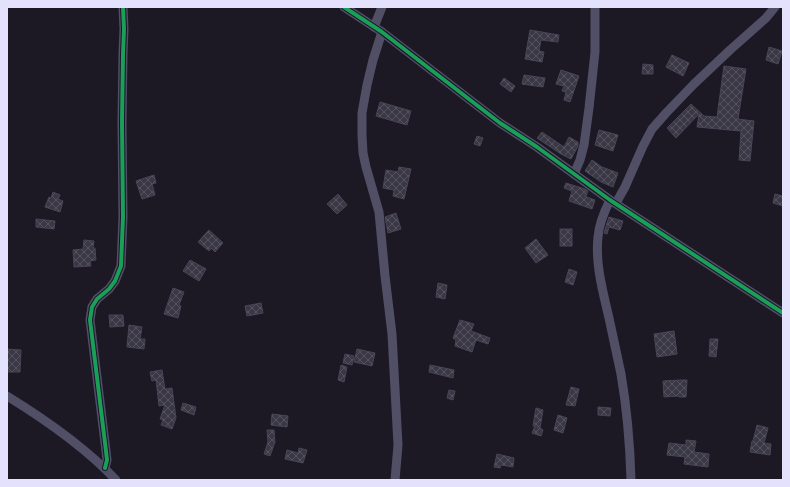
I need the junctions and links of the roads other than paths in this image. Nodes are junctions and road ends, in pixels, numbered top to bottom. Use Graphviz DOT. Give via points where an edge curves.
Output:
graph roads {
  1 [pos="123,7"];
  2 [pos="344,7"];
  3 [pos="382,7"];
  4 [pos="595,7"];
  5 [pos="775,7"];
  6 [pos="374,26"];
  7 [pos="382,32"];
  8 [pos="574,174"];
  9 [pos="613,201"];
  10 [pos="783,313"];
  11 [pos="7,396"];
  12 [pos="105,468"];
  13 [pos="116,480"];
  14 [pos="395,480"];
  15 [pos="631,480"];
  1 -- 12 [label="street" via="123,217 120,266 115,281 92,307 90,320 106,450"];
  2 -- 6 [label="street"];
  3 -- 6 [label="street"];
  4 -- 8 [label="street" via="595,52 590,108 584,145"];
  5 -- 9 [label="street" via="652,129 625,187"];
  6 -- 7 [label="street"];
  7 -- 8 [label="street" via="500,123"];
  7 -- 14 [label="street" via="367,85 362,113 362,135 366,167 379,212 392,334 398,445"];
  8 -- 9 [label="street"];
  9 -- 10 [label="street"];
  9 -- 15 [label="street" via="604,212 600,224 598,254 621,376"];
  11 -- 12 [label="street" via="70,439"];
  12 -- 13 [label="street"];
}
